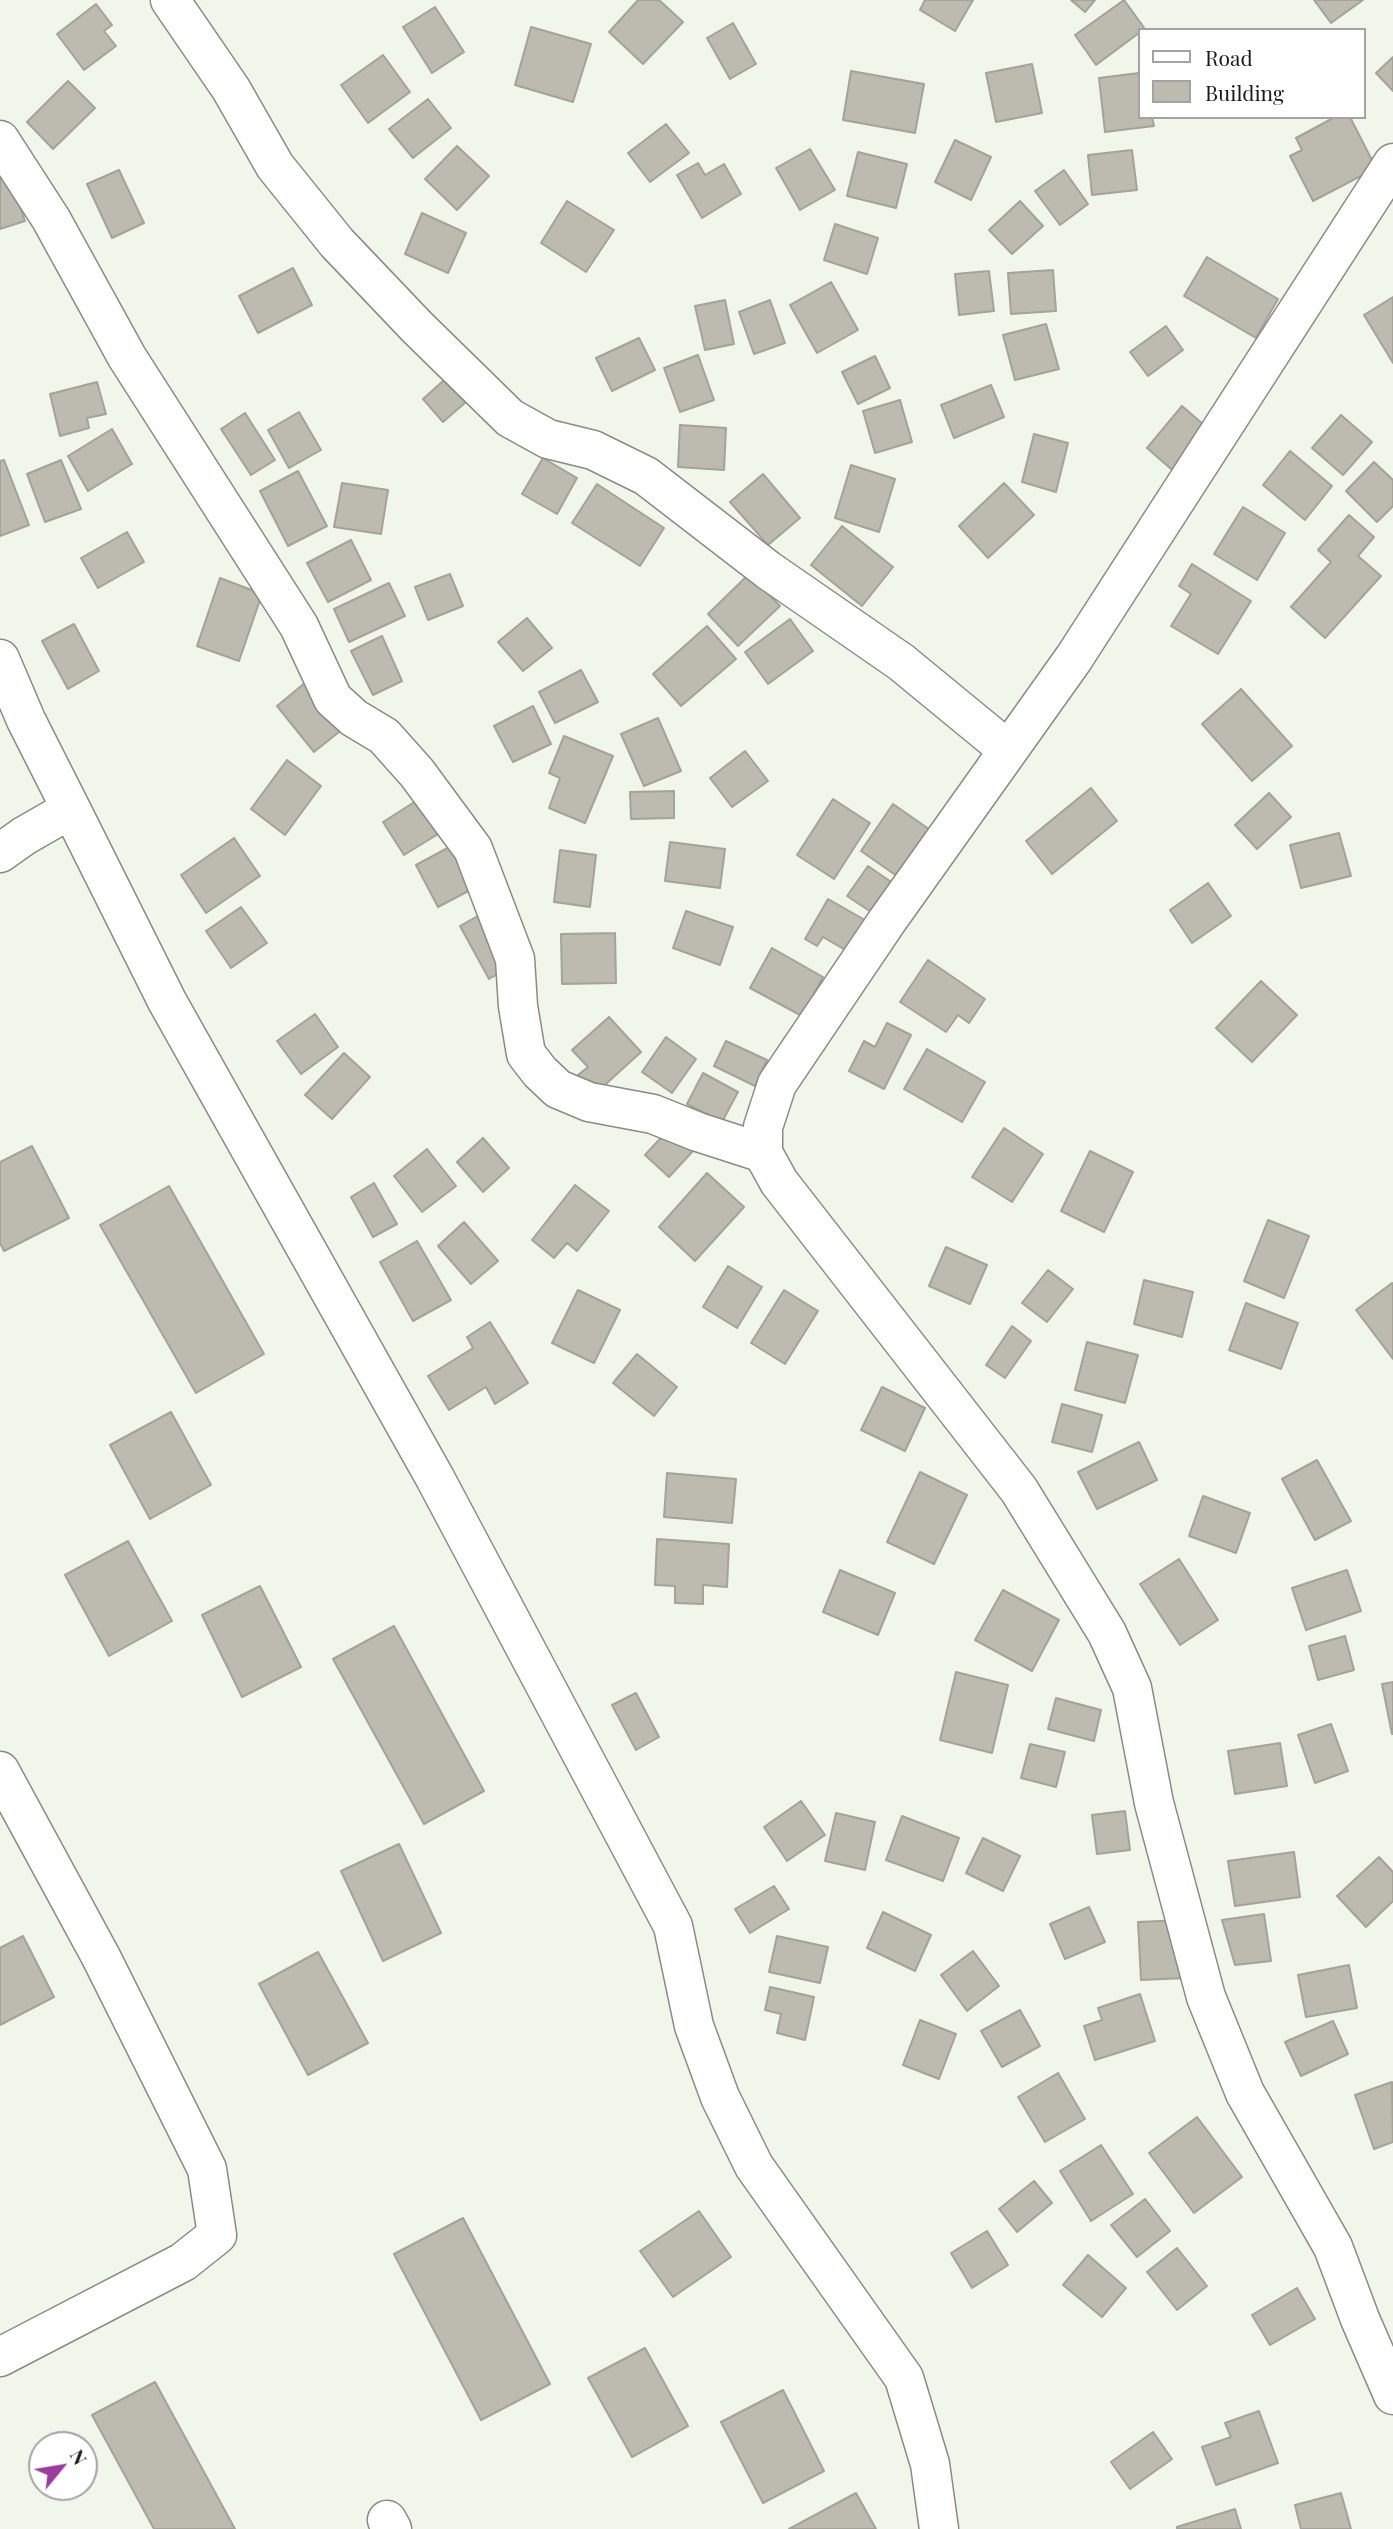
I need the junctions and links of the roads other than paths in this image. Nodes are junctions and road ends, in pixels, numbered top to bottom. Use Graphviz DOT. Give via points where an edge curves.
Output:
graph roads {
  1 [pos="170,0"];
  2 [pos="0,140"];
  3 [pos="1393,163"];
  4 [pos="0,659"];
  5 [pos="1008,750"];
  6 [pos="71,809"];
  7 [pos="0,853"];
  8 [pos="763,1153"];
  9 [pos="0,1771"];
  10 [pos="0,2357"];
  11 [pos="1393,2395"];
  12 [pos="939,2529"];
  1 -- 5 [label="street" via="231,89 275,166 329,233 510,418 548,439 593,450 646,476 768,570 901,663"];
  2 -- 8 [label="street" via="51,219 127,357 299,626 334,699 384,736 473,849 515,959 526,1054 558,1089 589,1102 653,1114"];
  3 -- 5 [label="street" via="1074,658"];
  4 -- 6 [label="street"];
  5 -- 8 [label="street" via="777,1084 763,1127"];
  6 -- 7 [label="street"];
  6 -- 12 [label="street" via="167,1001 441,1490 673,1926 694,2026 720,2097 754,2166 904,2378 930,2464"];
  8 -- 11 [label="street" via="816,1232 1019,1490 1107,1633 1132,1688 1154,1803 1206,1997 1245,2093 1333,2247"];
  9 -- 10 [label="street" via="101,1957 207,2169 217,2235 183,2262"];
}
